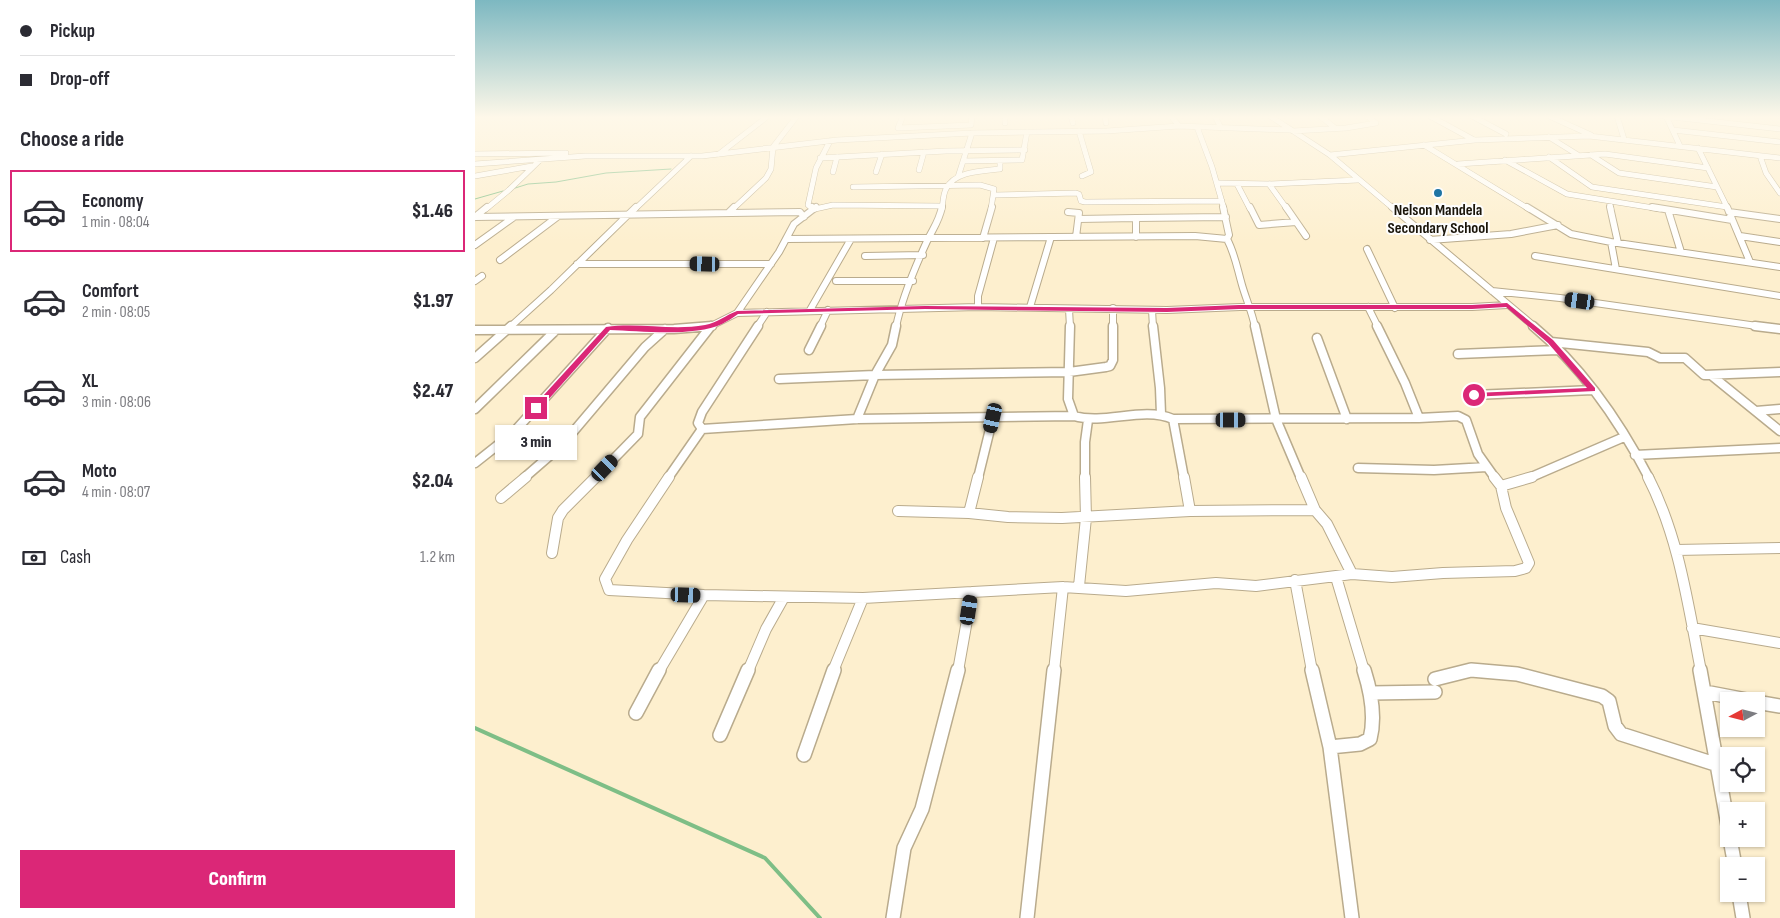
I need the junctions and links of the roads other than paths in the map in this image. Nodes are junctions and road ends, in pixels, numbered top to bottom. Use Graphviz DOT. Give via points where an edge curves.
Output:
graph roads {
  1 [pos="820,158"];
  2 [pos="559,159"];
  3 [pos="688,159"];
  4 [pos="772,159"];
  5 [pos="837,159"];
  6 [pos="880,159"];
  7 [pos="922,159"];
  8 [pos="1022,159"];
  9 [pos="1087,159"];
  10 [pos="1210,159"];
  11 [pos="1333,159"];
  12 [pos="1448,159"];
  13 [pos="1522,159"];
  14 [pos="1552,159"];
  15 [pos="1597,159"];
  16 [pos="1642,159"];
  17 [pos="1704,159"];
  18 [pos="1762,159"];
  19 [pos="1505,160"];
  20 [pos="539,161"];
  21 [pos="964,161"];
  22 [pos="1000,161"];
  23 [pos="476,164"];
  24 [pos="1457,164"];
  25 [pos="532,166"];
  26 [pos="1708,168"];
  27 [pos="919,170"];
  28 [pos="833,172"];
  29 [pos="875,172"];
  30 [pos="475,176"];
  31 [pos="1082,176"];
  32 [pos="958,177"];
  33 [pos="1770,179"];
  34 [pos="891,180"];
  35 [pos="1358,180"];
  36 [pos="1780,180"];
  37 [pos="1219,183"];
  38 [pos="1237,184"];
  39 [pos="1269,184"];
  40 [pos="898,185"];
  41 [pos="853,187"];
  42 [pos="947,187"];
  43 [pos="1717,187"];
  44 [pos="1780,193"];
  45 [pos="995,195"];
  46 [pos="1222,201"];
  47 [pos="1609,201"];
  48 [pos="941,206"];
  49 [pos="814,209"];
  50 [pos="1728,209"];
  51 [pos="1668,210"];
  52 [pos="729,212"];
  53 [pos="1068,212"];
  54 [pos="630,214"];
  55 [pos="804,216"];
  56 [pos="475,217"];
  57 [pos="515,217"];
  58 [pos="557,217"];
  59 [pos="1226,217"];
  60 [pos="1135,218"];
  61 [pos="1079,219"];
  62 [pos="1780,219"];
  63 [pos="1732,220"];
  64 [pos="1296,222"];
  65 [pos="1558,225"];
  66 [pos="1305,236"];
  67 [pos="1740,236"];
  68 [pos="1051,237"];
  69 [pos="1076,237"];
  70 [pos="1136,237"];
  71 [pos="787,238"];
  72 [pos="929,238"];
  73 [pos="983,238"];
  74 [pos="994,238"];
  75 [pos="1227,239"];
  76 [pos="851,240"];
  77 [pos="1430,240"];
  78 [pos="1611,242"];
  79 [pos="1780,242"];
  80 [pos="1618,243"];
  81 [pos="475,246"];
  82 [pos="1367,249"];
  83 [pos="1681,252"];
  84 [pos="923,255"];
  85 [pos="865,256"];
  86 [pos="1535,256"];
  87 [pos="500,260"];
  88 [pos="1750,262"];
  89 [pos="577,264"];
  90 [pos="771,264"];
  91 [pos="1780,267"];
  92 [pos="1616,269"];
  93 [pos="482,276"];
  94 [pos="475,281"];
  95 [pos="836,281"];
  96 [pos="913,281"];
  97 [pos="1491,291"];
  98 [pos="1780,296"];
  99 [pos="1507,305"];
  100 [pos="978,307"];
  101 [pos="1030,307"];
  102 [pos="1368,307"];
  103 [pos="900,308"];
  104 [pos="1113,308"];
  105 [pos="1251,308"];
  106 [pos="1395,308"];
  107 [pos="1069,309"];
  108 [pos="810,310"];
  109 [pos="828,310"];
  110 [pos="1152,310"];
  111 [pos="737,312"];
  112 [pos="767,312"];
  113 [pos="711,326"];
  114 [pos="608,328"];
  115 [pos="665,329"];
  116 [pos="1780,329"];
  117 [pos="475,330"];
  118 [pos="556,330"];
  119 [pos="505,332"];
  120 [pos="1317,338"];
  121 [pos="1551,342"];
  122 [pos="809,350"];
  123 [pos="1558,350"];
  124 [pos="1458,354"];
  125 [pos="475,358"];
  126 [pos="1069,372"];
  127 [pos="1780,372"];
  128 [pos="1711,374"];
  129 [pos="875,375"];
  130 [pos="779,379"];
  131 [pos="1593,390"];
  132 [pos="1474,395"];
  133 [pos="475,409"];
  134 [pos="1780,409"];
  135 [pos="1756,411"];
  136 [pos="1161,414"];
  137 [pos="1074,416"];
  138 [pos="993,418"];
  139 [pos="1419,418"];
  140 [pos="857,419"];
  141 [pos="1173,419"];
  142 [pos="1276,419"];
  143 [pos="1347,419"];
  144 [pos="1088,420"];
  145 [pos="702,430"];
  146 [pos="1780,431"];
  147 [pos="1624,437"];
  148 [pos="1780,448"];
  149 [pos="1635,455"];
  150 [pos="475,463"];
  151 [pos="1487,467"];
  152 [pos="1358,468"];
  153 [pos="1501,486"];
  154 [pos="501,498"];
  155 [pos="1315,510"];
  156 [pos="898,511"];
  157 [pos="1190,511"];
  158 [pos="969,513"];
  159 [pos="1086,518"];
  160 [pos="1780,548"];
  161 [pos="1676,550"];
  162 [pos="552,553"];
  163 [pos="1352,574"];
  164 [pos="1336,577"];
  165 [pos="1295,580"];
  166 [pos="1079,586"];
  167 [pos="1063,587"];
  168 [pos="972,592"];
  169 [pos="704,595"];
  170 [pos="784,597"];
  171 [pos="863,598"];
  172 [pos="1692,628"];
  173 [pos="1780,643"];
  174 [pos="1435,679"];
  175 [pos="1435,692"];
  176 [pos="1705,692"];
  177 [pos="1371,693"];
  178 [pos="1720,695"];
  179 [pos="1765,704"];
  180 [pos="1780,706"];
  181 [pos="636,713"];
  182 [pos="719,736"];
  183 [pos="1330,747"];
  184 [pos="804,755"];
  185 [pos="1718,765"];
  186 [pos="1724,802"];
  187 [pos="1740,902"];
  188 [pos="893,918"];
  189 [pos="1027,918"];
  190 [pos="1352,918"];
  191 [pos="1743,918"];
  1 -- 49 [label="street" via="808,205"];
  2 -- 20 [label="street"];
  3 -- 54 [label="street"];
  4 -- 52 [label="street" via="766,178"];
  5 -- 28 [label="street"];
  6 -- 29 [label="street"];
  7 -- 27 [label="street"];
  8 -- 22 [label="street"];
  9 -- 31 [label="street" via="1091,172"];
  10 -- 37 [label="street"];
  11 -- 35 [label="street"];
  12 -- 24 [label="street"];
  13 -- 19 [label="street"];
  14 -- 50 [label="street" via="1592,187"];
  15 -- 43 [label="street" via="1619,173"];
  16 -- 26 [label="street"];
  17 -- 26 [label="street"];
  18 -- 33 [label="street"];
  19 -- 24 [label="street"];
  19 -- 47 [label="street" via="1567,194"];
  20 -- 23 [label="street"];
  20 -- 25 [label="street"];
  21 -- 22 [label="street"];
  21 -- 32 [label="street"];
  22 -- 32 [label="street" via="1000,169"];
  23 -- 30 [label="street" via="481,170"];
  24 -- 65 [label="street"];
  25 -- 30 [label="street"];
  25 -- 56 [label="street" via="509,190"];
  26 -- 43 [label="street"];
  32 -- 42 [label="street"];
  33 -- 36 [label="street"];
  33 -- 44 [label="street"];
  34 -- 40 [label="street"];
  35 -- 39 [label="street"];
  35 -- 77 [label="street"];
  37 -- 38 [label="street"];
  37 -- 46 [label="street"];
  38 -- 39 [label="street"];
  38 -- 64 [label="street" via="1259,225"];
  39 -- 64 [label="street"];
  40 -- 41 [label="street"];
  40 -- 42 [label="street"];
  42 -- 45 [label="street" via="984,185 994,189"];
  42 -- 48 [label="street"];
  43 -- 50 [label="street"];
  45 -- 46 [label="street" via="1076,193 1085,202"];
  45 -- 73 [label="street"];
  46 -- 59 [label="street"];
  47 -- 51 [label="street"];
  47 -- 80 [label="street"];
  48 -- 49 [label="street" via="833,205"];
  48 -- 72 [label="street" via="939,222"];
  49 -- 55 [label="street"];
  50 -- 62 [label="street"];
  50 -- 63 [label="street"];
  51 -- 63 [label="street"];
  51 -- 83 [label="street"];
  52 -- 54 [label="street"];
  52 -- 55 [label="street" via="800,212"];
  53 -- 61 [label="street" via="1078,212"];
  54 -- 58 [label="street"];
  54 -- 89 [label="street"];
  55 -- 71 [label="street"];
  56 -- 57 [label="street"];
  57 -- 58 [label="street"];
  57 -- 81 [label="street"];
  58 -- 87 [label="street"];
  59 -- 60 [label="street"];
  59 -- 75 [label="street"];
  60 -- 61 [label="street"];
  60 -- 70 [label="street"];
  61 -- 69 [label="street"];
  63 -- 67 [label="street"];
  64 -- 66 [label="street"];
  65 -- 77 [label="street" via="1511,234"];
  65 -- 78 [label="street" via="1571,234"];
  67 -- 79 [label="street"];
  67 -- 88 [label="street"];
  68 -- 69 [label="street"];
  68 -- 74 [label="street"];
  68 -- 101 [label="street"];
  69 -- 70 [label="street"];
  70 -- 75 [label="street" via="1210,236"];
  71 -- 76 [label="street"];
  71 -- 90 [label="street"];
  72 -- 73 [label="street"];
  72 -- 76 [label="street"];
  72 -- 84 [label="street"];
  73 -- 74 [label="street"];
  74 -- 100 [label="street"];
  75 -- 105 [label="street" via="1235,254"];
  76 -- 108 [label="street"];
  77 -- 97 [label="street"];
  78 -- 80 [label="street"];
  78 -- 92 [label="street"];
  80 -- 83 [label="street"];
  82 -- 106 [label="street"];
  83 -- 88 [label="street"];
  84 -- 85 [label="street"];
  84 -- 96 [label="street"];
  86 -- 92 [label="street"];
  88 -- 91 [label="street"];
  89 -- 90 [label="street"];
  89 -- 119 [label="street"];
  90 -- 111 [label="street"];
  92 -- 98 [label="street"];
  93 -- 94 [label="street"];
  95 -- 96 [label="street"];
  96 -- 103 [label="street"];
  97 -- 99 [label="street"];
  97 -- 116 [label="street"];
  99 -- 106 [label="street"];
  99 -- 121 [label="street"];
  100 -- 101 [label="street"];
  100 -- 103 [label="street"];
  101 -- 107 [label="street"];
  102 -- 105 [label="street"];
  102 -- 106 [label="street"];
  102 -- 139 [label="street"];
  103 -- 109 [label="street"];
  103 -- 129 [label="street" via="892,345"];
  104 -- 107 [label="street"];
  104 -- 110 [label="street"];
  104 -- 126 [label="street" via="1113,360 1110,366"];
  105 -- 110 [label="street"];
  105 -- 142 [label="street"];
  107 -- 126 [label="street"];
  108 -- 109 [label="street"];
  108 -- 112 [label="street"];
  109 -- 122 [label="street"];
  110 -- 136 [label="street" via="1162,395"];
  111 -- 112 [label="street"];
  111 -- 113 [label="street"];
  112 -- 145 [label="street" via="702,412 698,423"];
  113 -- 115 [label="street"];
  113 -- 162 [label="street" via="640,417 638,434 563,510 558,518"];
  114 -- 115 [label="street"];
  114 -- 118 [label="street"];
  114 -- 150 [label="street" via="513,433"];
  115 -- 154 [label="street" via="645,347 562,446"];
  117 -- 119 [label="street"];
  118 -- 119 [label="street"];
  118 -- 133 [label="street"];
  119 -- 125 [label="street"];
  120 -- 143 [label="street"];
  121 -- 123 [label="street"];
  121 -- 128 [label="street" via="1648,352 1660,358 1683,358 1701,374"];
  123 -- 124 [label="street"];
  123 -- 131 [label="street"];
  126 -- 129 [label="street"];
  126 -- 137 [label="street" via="1069,399"];
  127 -- 128 [label="street"];
  128 -- 135 [label="street"];
  129 -- 130 [label="street"];
  129 -- 140 [label="street"];
  131 -- 132 [label="street"];
  131 -- 147 [label="street"];
  134 -- 135 [label="street"];
  135 -- 146 [label="street"];
  136 -- 141 [label="street"];
  136 -- 144 [label="street"];
  137 -- 138 [label="street"];
  137 -- 144 [label="street"];
  138 -- 140 [label="street"];
  138 -- 158 [label="street"];
  139 -- 143 [label="street"];
  139 -- 151 [label="street" via="1458,416 1466,420 1473,442"];
  140 -- 145 [label="street"];
  141 -- 142 [label="street"];
  141 -- 157 [label="street"];
  142 -- 143 [label="street"];
  142 -- 155 [label="street"];
  144 -- 159 [label="street"];
  145 -- 169 [label="street" via="646,510 605,579 609,590"];
  147 -- 149 [label="street"];
  147 -- 153 [label="street" via="1519,482"];
  148 -- 149 [label="street"];
  149 -- 161 [label="street" via="1664,510"];
  151 -- 152 [label="street" via="1434,470"];
  151 -- 153 [label="street"];
  153 -- 163 [label="street" via="1506,508 1529,563 1526,568 1393,577"];
  155 -- 157 [label="street"];
  155 -- 163 [label="street" via="1327,524"];
  156 -- 158 [label="street"];
  157 -- 159 [label="street"];
  158 -- 159 [label="street"];
  159 -- 166 [label="street"];
  160 -- 161 [label="street"];
  161 -- 172 [label="street"];
  163 -- 164 [label="street"];
  164 -- 165 [label="street"];
  164 -- 177 [label="street"];
  165 -- 166 [label="street" via="1256,586 1216,583 1126,591"];
  165 -- 183 [label="street"];
  166 -- 167 [label="street"];
  167 -- 168 [label="street"];
  167 -- 189 [label="street"];
  168 -- 171 [label="street"];
  168 -- 188 [label="street" via="960,662 937,754 922,809 904,848"];
  169 -- 170 [label="street"];
  169 -- 181 [label="street"];
  170 -- 171 [label="street"];
  170 -- 182 [label="street"];
  171 -- 184 [label="street" via="840,652"];
  172 -- 173 [label="street"];
  172 -- 176 [label="street"];
  174 -- 185 [label="street" via="1471,670 1517,674 1602,696 1609,701 1615,726 1621,734"];
  175 -- 177 [label="street"];
  176 -- 178 [label="street"];
  176 -- 185 [label="street"];
  177 -- 183 [label="street" via="1373,728 1370,739 1360,744"];
  179 -- 180 [label="street"];
  183 -- 190 [label="street"];
  185 -- 186 [label="street"];
  187 -- 191 [label="street"];
}
